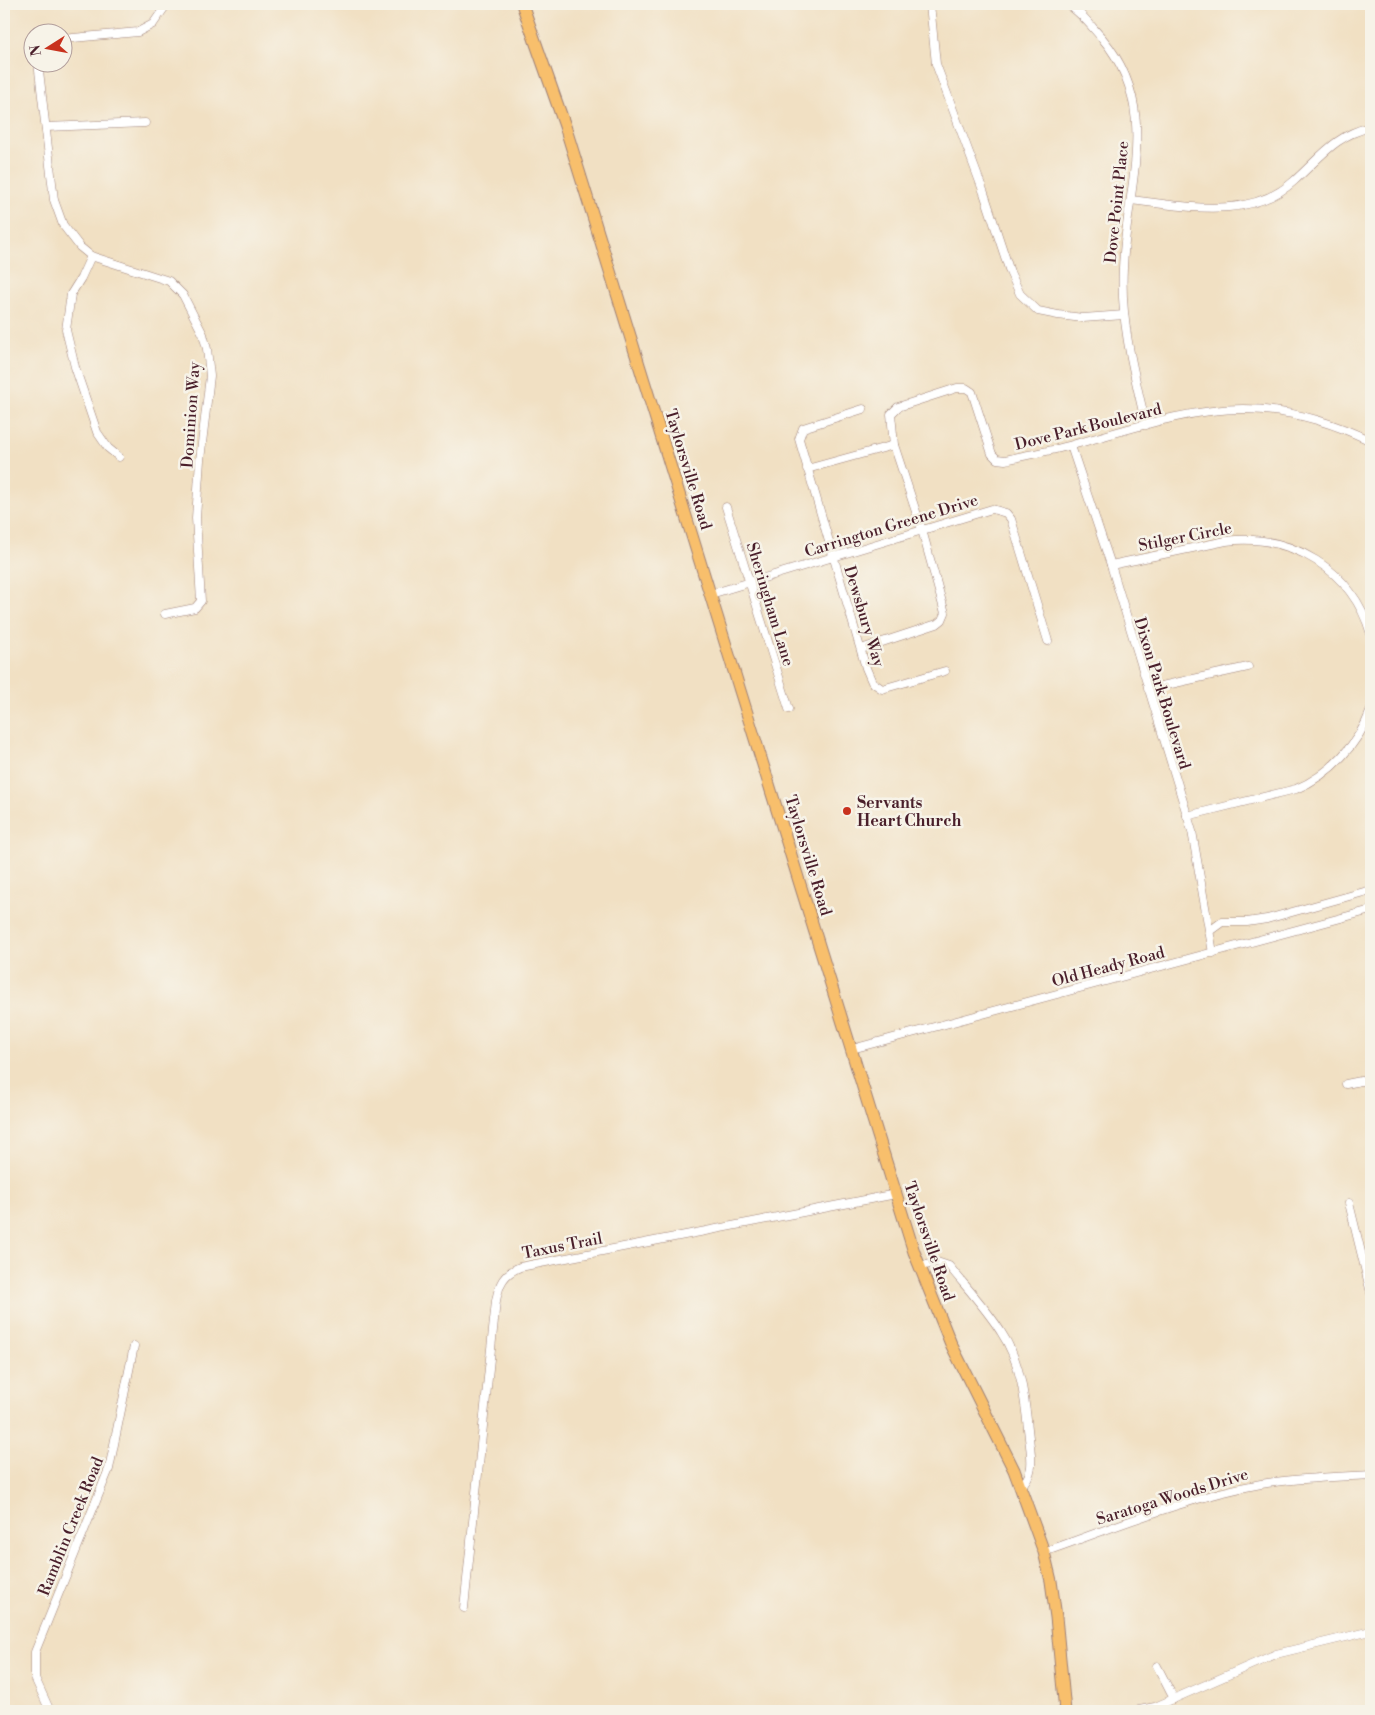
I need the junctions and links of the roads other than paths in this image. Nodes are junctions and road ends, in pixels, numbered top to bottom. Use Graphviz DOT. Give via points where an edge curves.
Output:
graph roads {
  1 [pos="166,4"];
  2 [pos="522,4"];
  3 [pos="930,4"];
  4 [pos="1071,5"];
  5 [pos="72,38"];
  6 [pos="39,72"];
  7 [pos="145,123"];
  8 [pos="46,127"];
  9 [pos="1371,127"];
  10 [pos="1131,200"];
  11 [pos="91,256"];
  12 [pos="1124,315"];
  13 [pos="863,409"];
  14 [pos="1146,425"];
  15 [pos="1371,441"];
  16 [pos="894,445"];
  17 [pos="1071,446"];
  18 [pos="119,457"];
  19 [pos="807,469"];
  20 [pos="726,507"];
  21 [pos="922,530"];
  22 [pos="833,557"];
  23 [pos="1111,565"];
  24 [pos="749,582"];
  25 [pos="711,594"];
  26 [pos="165,614"];
  27 [pos="1371,634"];
  28 [pos="1048,641"];
  29 [pos="860,649"];
  30 [pos="1248,667"];
  31 [pos="945,671"];
  32 [pos="1148,690"];
  33 [pos="789,709"];
  34 [pos="1371,710"];
  35 [pos="1370,722"];
  36 [pos="1187,816"];
  37 [pos="1371,890"];
  38 [pos="1371,910"];
  39 [pos="1210,930"];
  40 [pos="1213,953"];
  41 [pos="852,1049"];
  42 [pos="1371,1079"];
  43 [pos="1346,1084"];
  44 [pos="896,1194"];
  45 [pos="1349,1203"];
  46 [pos="919,1267"];
  47 [pos="1371,1293"];
  48 [pos="134,1346"];
  49 [pos="1371,1475"];
  50 [pos="1020,1487"];
  51 [pos="1044,1552"];
  52 [pos="464,1608"];
  53 [pos="1371,1631"];
  54 [pos="1157,1666"];
  55 [pos="1174,1699"];
  56 [pos="50,1711"];
  57 [pos="1065,1711"];
  58 [pos="1134,1711"];
  1 -- 5 [label="street" via="153,24 138,32"];
  2 -- 25 [label="main road, Taylorsville Road" via="568,132"];
  3 -- 12 [label="street" via="936,64 1020,294 1038,311 1083,318"];
  4 -- 10 [label="street, Dove Point Place" via="1116,57 1130,87 1138,127"];
  6 -- 8 [label="street, Dominion Way"];
  7 -- 8 [label="street"];
  8 -- 11 [label="street, Dominion Way" via="57,212 71,237"];
  9 -- 10 [label="street" via="1342,137 1287,187 1259,200 1211,208"];
  10 -- 12 [label="street, Dove Point Place" via="1123,267"];
  11 -- 18 [label="street" via="71,294 66,330 97,432"];
  11 -- 26 [label="street, Dominion Way" via="160,276 173,284 184,295 195,315 207,349 210,376 196,518 201,601 195,608"];
  12 -- 14 [label="street, Dove Point Place"];
  13 -- 19 [label="street, Dewsbury Way" via="803,428 799,439"];
  14 -- 15 [label="street, Dove Park Boulevard" via="1212,412 1263,410 1324,421"];
  14 -- 17 [label="street, Dove Park Boulevard"];
  16 -- 17 [label="street, Dove Park Boulevard" via="891,414 898,408 957,388 966,388 972,392 990,449 998,459"];
  16 -- 19 [label="street"];
  16 -- 21 [label="street, Dove Park Boulevard"];
  17 -- 23 [label="street, Dixon Park Boulevard"];
  19 -- 22 [label="street, Dewsbury Way"];
  20 -- 24 [label="street, Sheringham Lane"];
  21 -- 22 [label="street, Carrington Greene Drive"];
  21 -- 28 [label="street, Carrington Greene Drive" via="992,509 1006,513 1013,525"];
  21 -- 29 [label="street, Dove Park Boulevard" via="946,613 937,624"];
  22 -- 24 [label="street, Carrington Greene Drive"];
  22 -- 29 [label="street, Dewsbury Way"];
  23 -- 27 [label="street, Stilger Circle" via="1226,541 1243,539 1275,543 1305,553 1333,572 1355,600"];
  23 -- 32 [label="street, Dixon Park Boulevard"];
  24 -- 25 [label="street, Carrington Greene Drive"];
  24 -- 33 [label="street, Sheringham Lane"];
  25 -- 41 [label="main road, Taylorsville Road"];
  29 -- 31 [label="street, Dewsbury Way" via="872,682 882,689"];
  30 -- 32 [label="street"];
  32 -- 36 [label="street, Dixon Park Boulevard"];
  34 -- 35 [label="street"];
  35 -- 36 [label="street" via="1337,762 1312,782 1296,789"];
  36 -- 39 [label="street, Dixon Park Boulevard"];
  37 -- 39 [label="street" via="1267,919 1222,922"];
  38 -- 40 [label="street, Old Heady Road"];
  39 -- 40 [label="street, Dixon Park Boulevard"];
  40 -- 41 [label="street, Old Heady Road"];
  41 -- 44 [label="main road, Taylorsville Road"];
  42 -- 43 [label="street"];
  44 -- 46 [label="main road, Taylorsville Road"];
  44 -- 52 [label="street, Taxus Trail" via="520,1267 506,1275 499,1285 496,1301"];
  45 -- 47 [label="street"];
  46 -- 50 [label="main road, Taylorsville Road" via="947,1337"];
  46 -- 50 [label="street" via="937,1262 949,1266 1001,1331 1012,1354 1024,1392 1032,1463 1030,1476"];
  48 -- 56 [label="street, Ramblin Creek Road" via="109,1469 35,1652 35,1678"];
  49 -- 51 [label="street, Saratoga Woods Drive" via="1291,1481 1231,1491"];
  50 -- 51 [label="main road, Taylorsville Road"];
  51 -- 57 [label="main road, Taylorsville Road" via="1056,1617"];
  53 -- 55 [label="street" via="1276,1654"];
  54 -- 55 [label="street"];
  55 -- 58 [label="street"];
}
